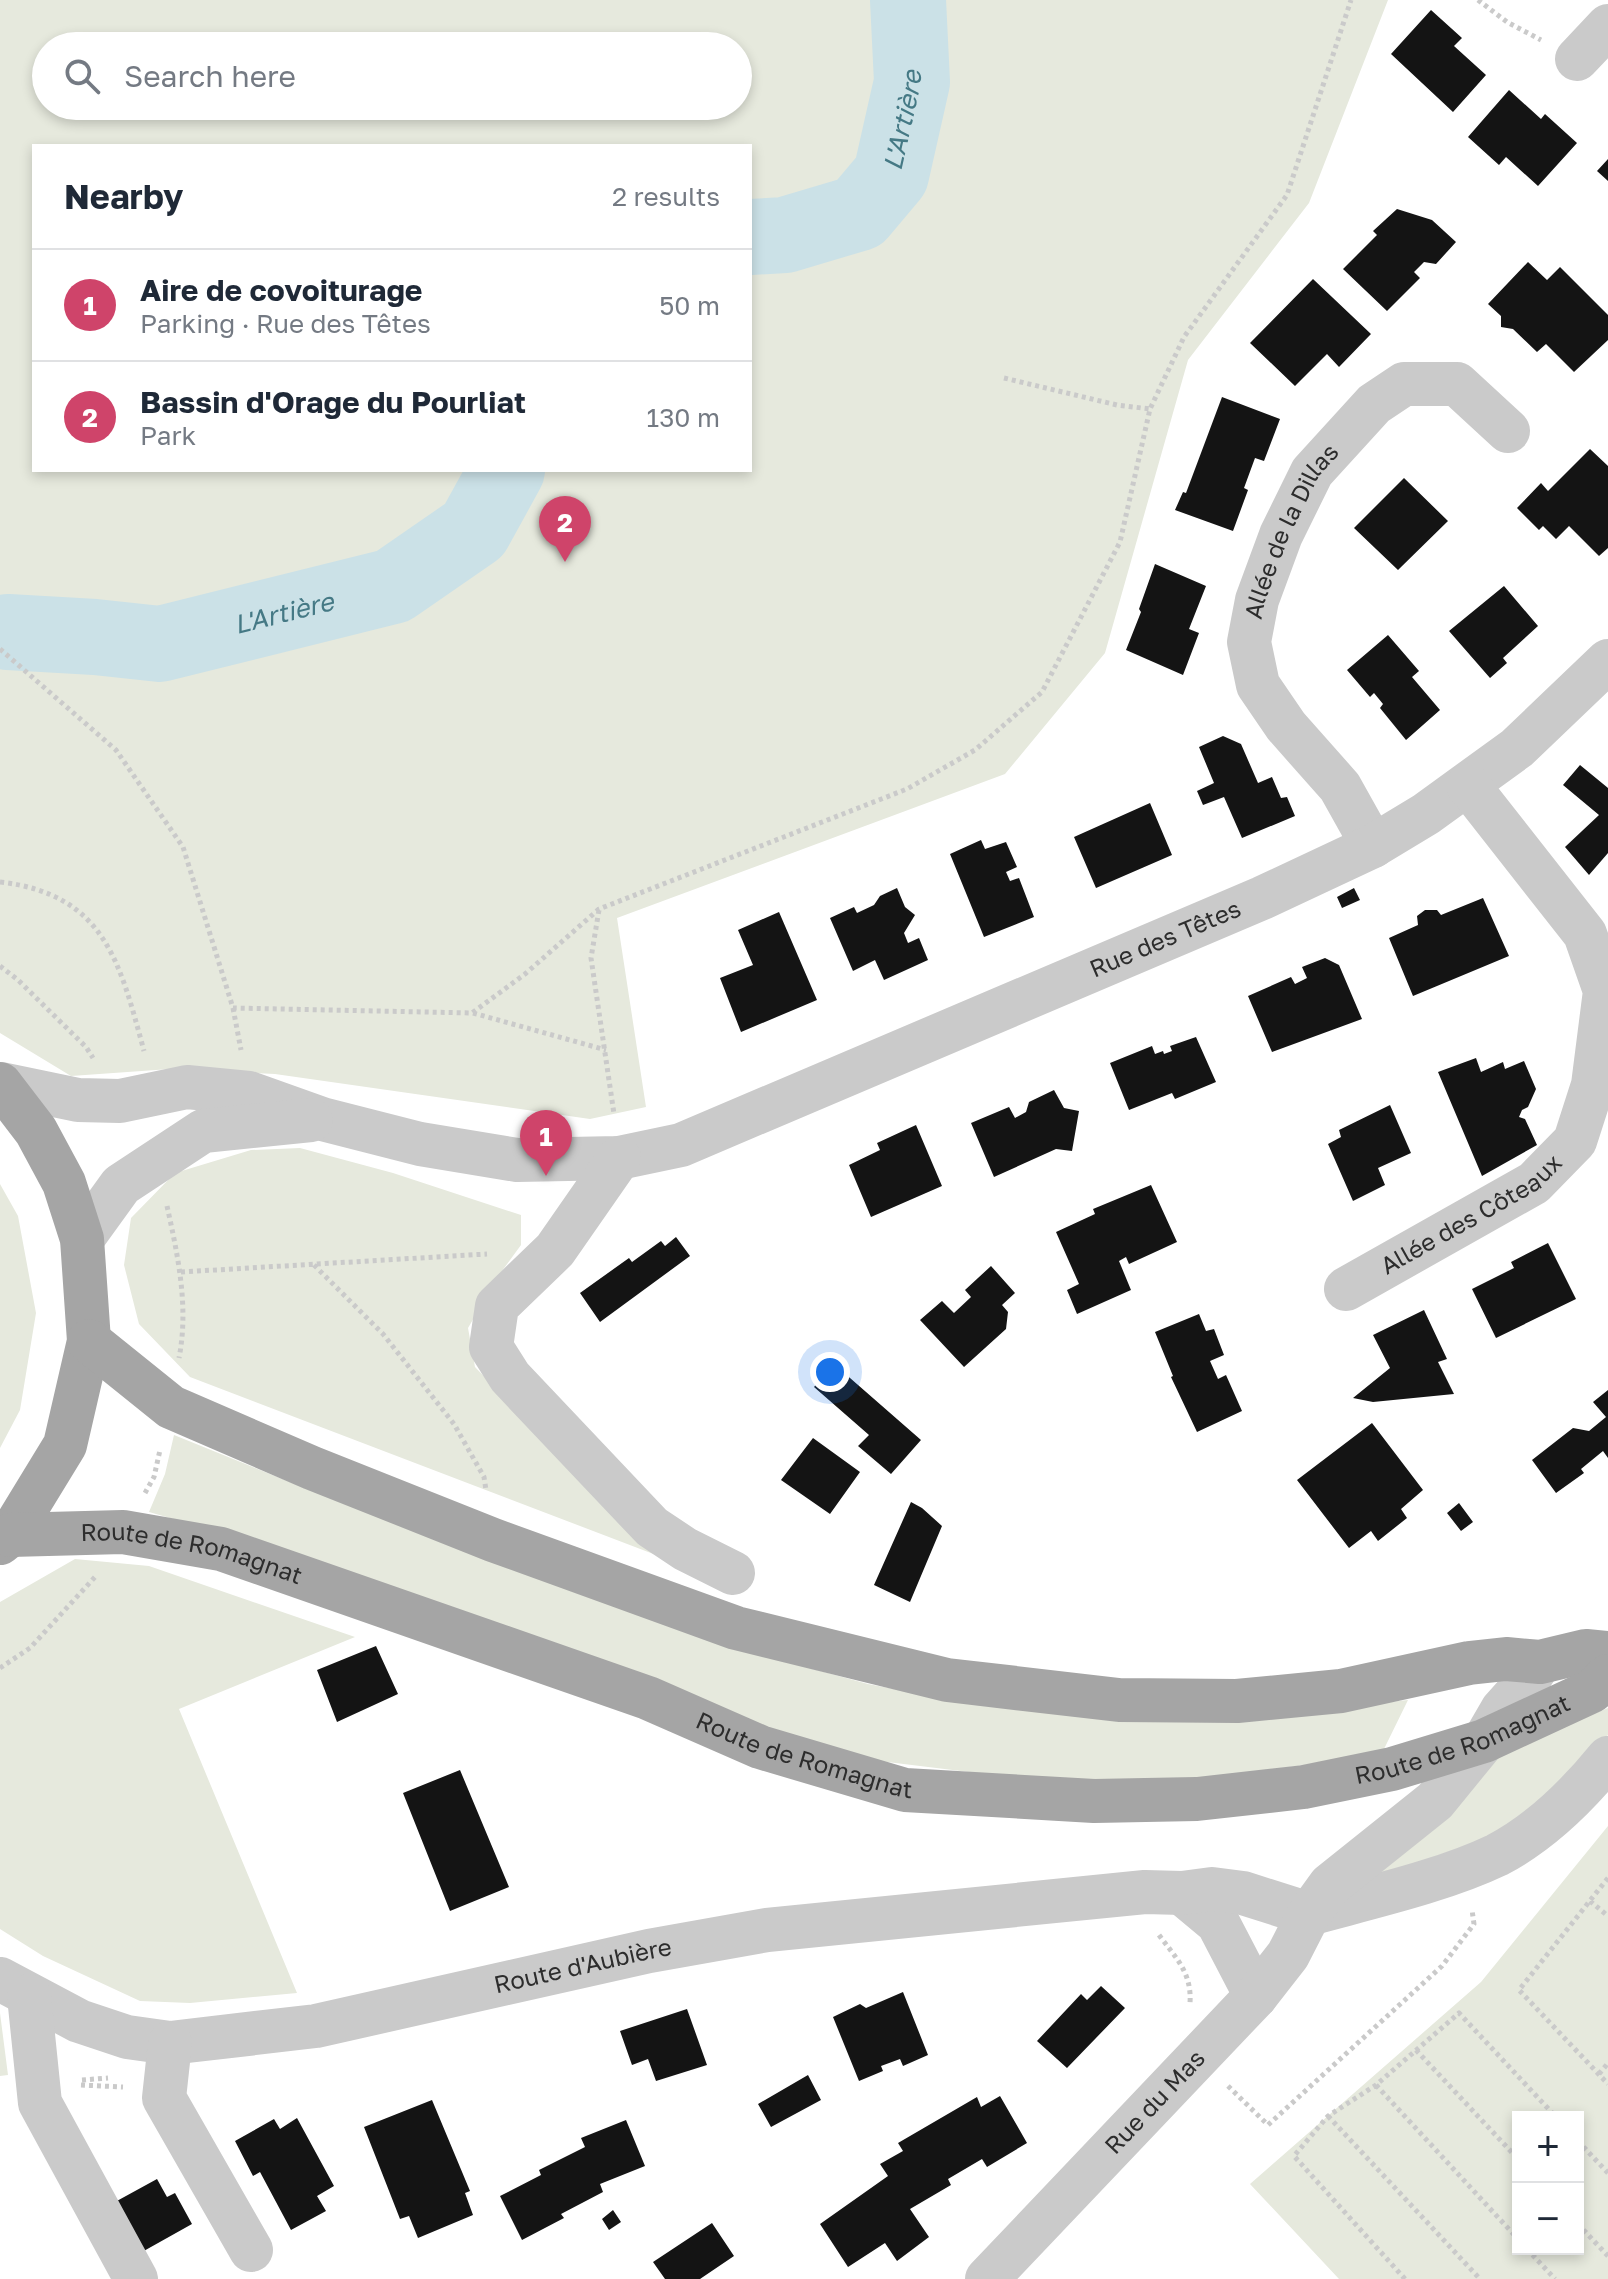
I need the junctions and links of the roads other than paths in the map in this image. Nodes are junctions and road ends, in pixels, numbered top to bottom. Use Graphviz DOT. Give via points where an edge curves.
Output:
graph roads {
  1 [pos="1608,26"];
  2 [pos="1577,59"];
  3 [pos="1508,431"];
  4 [pos="1608,661"];
  5 [pos="1468,785"];
  6 [pos="1373,846"];
  7 [pos="0,1084"];
  8 [pos="322,1119"];
  9 [pos="619,1158"];
  10 [pos="82,1239"];
  11 [pos="1346,1289"];
  12 [pos="89,1341"];
  13 [pos="5,1539"];
  14 [pos="733,1573"];
  15 [pos="1608,1653"];
  16 [pos="1540,1662"];
  17 [pos="1608,1676"];
  18 [pos="1484,1741"];
  19 [pos="1608,1758"];
  20 [pos="1164,1893"];
  21 [pos="1309,1914"];
  22 [pos="15,1987"];
  23 [pos="1256,1996"];
  24 [pos="170,2043"];
  25 [pos="251,2250"];
  26 [pos="136,2279"];
  27 [pos="987,2279"];
  1 -- 2 [label="street"];
  3 -- 6 [label="street, Allée de la Dillas" via="1457,384 1404,384 1374,404 1312,472 1257,600 1249,642 1258,685 1340,787"];
  4 -- 5 [label="street, Rue des Têtes" via="1517,748"];
  5 -- 6 [label="street, Rue des Têtes"];
  5 -- 11 [label="street, Allée des Côteaux" via="1585,934 1605,991 1593,1085 1575,1141 1534,1183"];
  6 -- 9 [label="street, Rue des Têtes" via="681,1145"];
  7 -- 8 [label="street" via="78,1100 120,1101 187,1087 249,1093"];
  7 -- 10 [label="main road" via="36,1131 57,1170"];
  8 -- 9 [label="street, Rue des Têtes" via="420,1144 517,1160"];
  8 -- 10 [label="street" via="203,1131 121,1185"];
  9 -- 14 [label="street" via="555,1250 497,1306 491,1347 510,1377 652,1527"];
  10 -- 12 [label="main road"];
  12 -- 13 [label="main road" via="65,1445"];
  12 -- 16 [label="main road, Route de Romagnat" via="312,1468 479,1534 736,1628 947,1680 1119,1700 1237,1701 1341,1691 1469,1663"];
  13 -- 18 [label="main road, Route de Romagnat" via="123,1532 221,1549 648,1698 760,1747 905,1790 1094,1801 1197,1799 1318,1784 1392,1769"];
  15 -- 16 [label="main road, Route de Romagnat" via="1586,1651"];
  16 -- 18 [label="street, Rue du Mas"];
  17 -- 18 [label="main road, Route de Romagnat" via="1592,1691"];
  18 -- 21 [label="street, Rue du Mas" via="1435,1801 1330,1885"];
  19 -- 21 [label="street" via="1563,1806 1498,1854"];
  20 -- 21 [label="street, Route d'Aubière" via="1243,1893"];
  20 -- 23 [label="street" via="1218,1923"];
  20 -- 24 [label="street, Route d'Aubière" via="767,1930 649,1951 316,2026"];
  21 -- 23 [label="street, Rue du Mas" via="1288,1955"];
  22 -- 24 [label="street, Route d'Aubière" via="79,2021"];
  22 -- 26 [label="street" via="40,2103"];
  23 -- 27 [label="street, Rue du Mas"];
  24 -- 25 [label="street" via="164,2098"];
}
